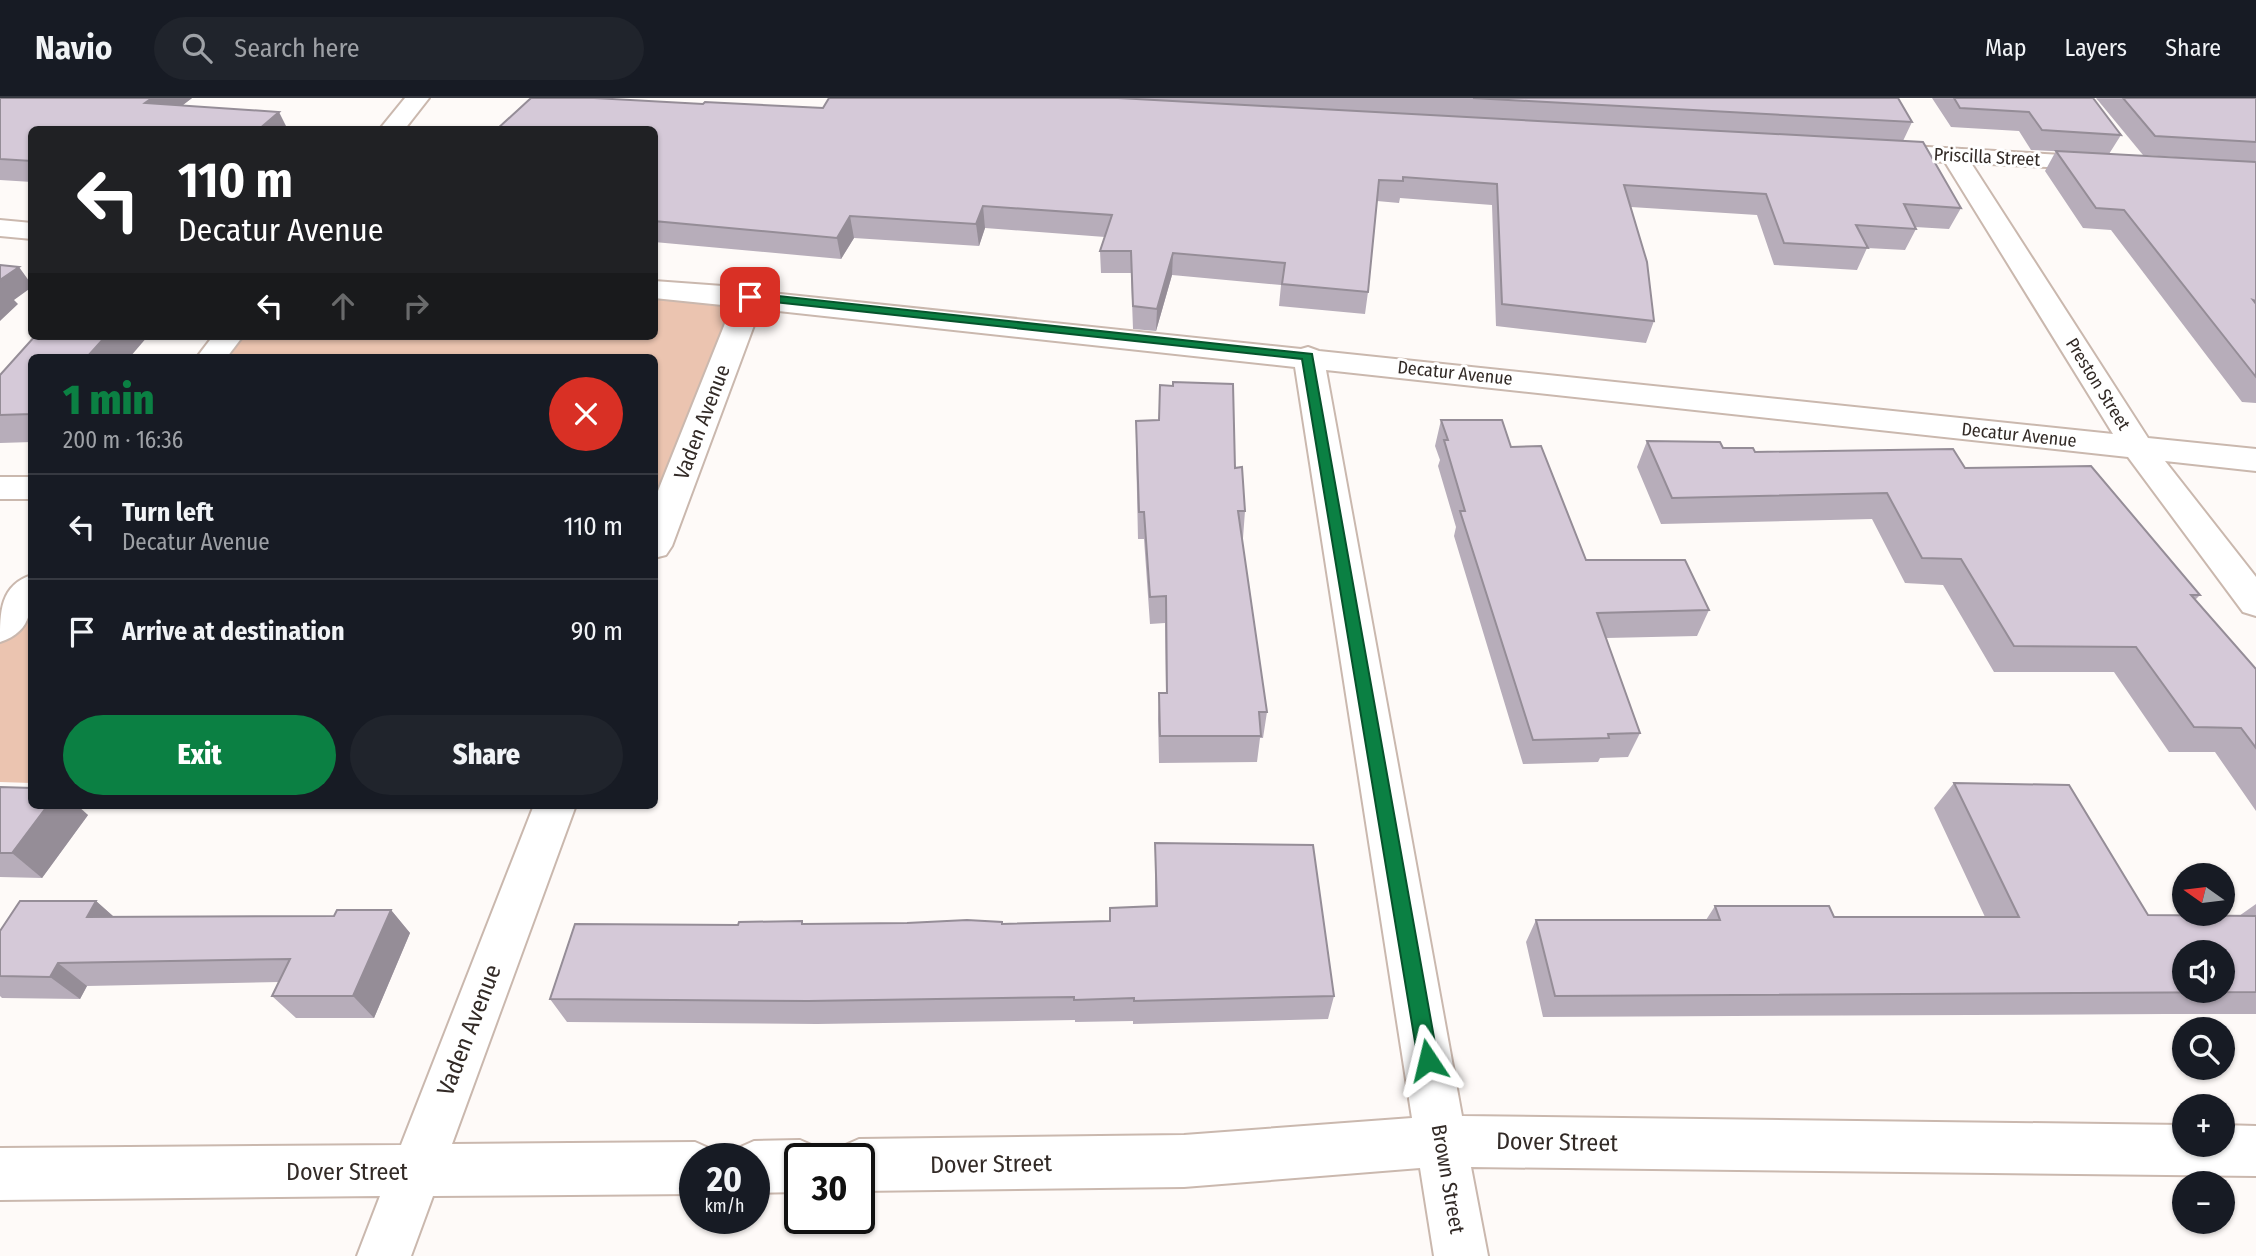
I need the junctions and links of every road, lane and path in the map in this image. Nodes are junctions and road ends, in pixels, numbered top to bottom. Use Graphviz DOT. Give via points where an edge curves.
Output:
graph roads {
  1 [pos="417,98"];
  2 [pos="394,126"];
  3 [pos="1856,150"];
  4 [pos="2126,155"];
  5 [pos="1954,156"];
  6 [pos="0,228"];
  7 [pos="28,231"];
  8 [pos="658,289"];
  9 [pos="750,297"];
  10 [pos="225,340"];
  11 [pos="214,354"];
  12 [pos="1308,356"];
  13 [pos="2138,448"];
  14 [pos="2256,460"];
  15 [pos="0,488"];
  16 [pos="28,488"];
  17 [pos="658,536"];
  18 [pos="28,593"];
  19 [pos="2256,603"];
  20 [pos="0,628"];
  21 [pos="553,809"];
  22 [pos="1442,1141"];
  23 [pos="2256,1151"];
  24 [pos="875,1166"];
  25 [pos="679,1168"];
  26 [pos="415,1171"];
  27 [pos="0,1174"];
  28 [pos="384,1256"];
  29 [pos="1461,1256"];
  1 -- 2 [label="street"];
  3 -- 5 [label="street, Priscilla Street"];
  4 -- 5 [label="street, Priscilla Street"];
  5 -- 13 [label="street, Preston Street"];
  6 -- 7 [label="street"];
  8 -- 9 [label="street, Decatur Avenue"];
  9 -- 12 [label="street, Decatur Avenue"];
  9 -- 17 [label="street, Vaden Avenue"];
  10 -- 11 [label="street"];
  12 -- 13 [label="street, Decatur Avenue"];
  12 -- 22 [label="street, Brown Street"];
  13 -- 14 [label="street, Decatur Avenue"];
  13 -- 19 [label="street, Preston Street"];
  15 -- 16 [label="street"];
  18 -- 20 [label="street"];
  21 -- 26 [label="street, Vaden Avenue"];
  22 -- 23 [label="street, Dover Street"];
  22 -- 24 [label="street, Dover Street" via="1184,1161"];
  22 -- 29 [label="street, Brown Street"];
  25 -- 26 [label="street, Dover Street"];
  26 -- 27 [label="street, Dover Street"];
  26 -- 28 [label="street, Vaden Avenue"];
}
